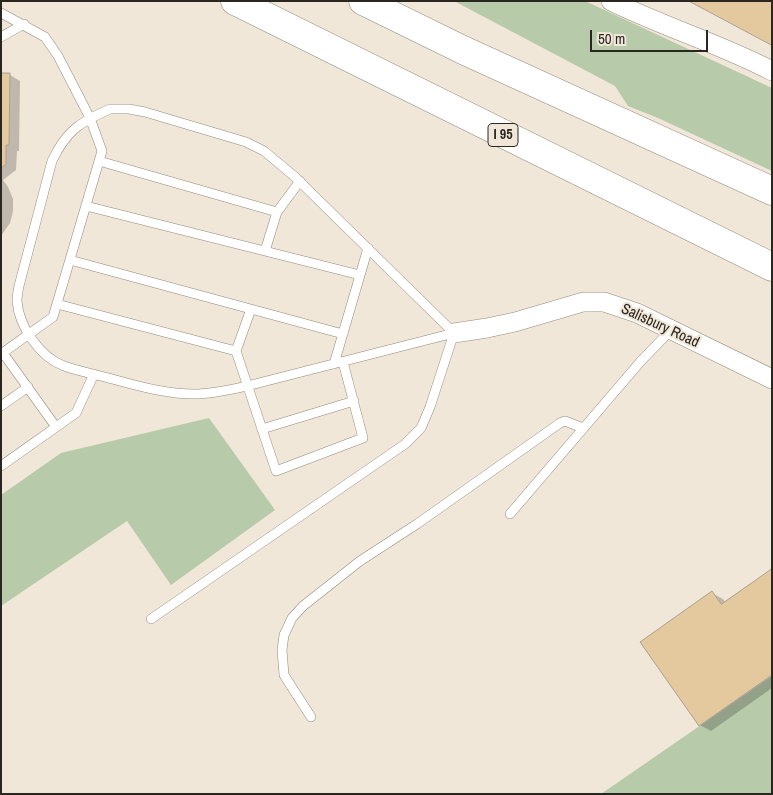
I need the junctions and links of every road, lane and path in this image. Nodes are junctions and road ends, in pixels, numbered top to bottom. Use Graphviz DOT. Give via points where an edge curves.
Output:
graph roads {
  1 [pos="234,1"];
  2 [pos="363,1"];
  3 [pos="611,1"];
  4 [pos="632,6"];
  5 [pos="1,13"];
  6 [pos="24,24"];
  7 [pos="1,37"];
  8 [pos="772,71"];
  9 [pos="90,118"];
  10 [pos="99,160"];
  11 [pos="300,181"];
  12 [pos="772,191"];
  13 [pos="86,206"];
  14 [pos="278,212"];
  15 [pos="368,248"];
  16 [pos="265,251"];
  17 [pos="70,260"];
  18 [pos="772,267"];
  19 [pos="360,275"];
  20 [pos="57,304"];
  21 [pos="251,309"];
  22 [pos="671,330"];
  23 [pos="454,333"];
  24 [pos="342,334"];
  25 [pos="30,336"];
  26 [pos="236,351"];
  27 [pos="2,354"];
  28 [pos="343,362"];
  29 [pos="334,364"];
  30 [pos="94,374"];
  31 [pos="772,379"];
  32 [pos="247,386"];
  33 [pos="28,387"];
  34 [pos="354,401"];
  35 [pos="1,406"];
  36 [pos="56,427"];
  37 [pos="583,428"];
  38 [pos="262,430"];
  39 [pos="1,466"];
  40 [pos="510,514"];
  41 [pos="151,619"];
  42 [pos="311,716"];
  1 -- 18 [label="highway, I 95"];
  2 -- 12 [label="highway"];
  3 -- 4 [label="street"];
  4 -- 8 [label="street"];
  5 -- 6 [label="lane"];
  6 -- 7 [label="lane"];
  6 -- 9 [label="lane" via="45,37"];
  9 -- 10 [label="lane" via="102,151"];
  9 -- 11 [label="lane" via="110,109 129,109 246,142 264,151"];
  9 -- 25 [label="lane" via="60,143 52,161 17,301"];
  10 -- 13 [label="lane"];
  10 -- 14 [label="lane"];
  11 -- 14 [label="lane"];
  11 -- 15 [label="lane"];
  13 -- 16 [label="lane"];
  13 -- 17 [label="lane"];
  14 -- 16 [label="lane"];
  15 -- 19 [label="lane"];
  15 -- 23 [label="lane"];
  16 -- 19 [label="lane"];
  17 -- 20 [label="lane"];
  17 -- 21 [label="lane"];
  19 -- 24 [label="lane"];
  20 -- 25 [label="lane" via="53,317"];
  20 -- 26 [label="lane"];
  21 -- 24 [label="lane"];
  21 -- 26 [label="lane"];
  22 -- 23 [label="street, Salisbury Road" via="622,307 604,302 583,302 515,322"];
  22 -- 31 [label="street, Salisbury Road"];
  22 -- 37 [label="lane"];
  23 -- 28 [label="lane"];
  23 -- 41 [label="lane" via="421,428 405,444"];
  24 -- 29 [label="lane"];
  25 -- 27 [label="lane"];
  25 -- 30 [label="lane" via="37,347 63,366"];
  26 -- 32 [label="lane"];
  27 -- 33 [label="lane"];
  28 -- 29 [label="lane"];
  28 -- 34 [label="lane"];
  29 -- 32 [label="lane"];
  30 -- 32 [label="lane" via="173,394 217,392"];
  30 -- 36 [label="lane" via="76,413"];
  32 -- 38 [label="lane"];
  33 -- 35 [label="lane"];
  33 -- 36 [label="lane"];
  34 -- 38 [label="lane"];
  34 -- 38 [label="lane" via="363,438 276,472"];
  36 -- 39 [label="lane"];
  37 -- 40 [label="lane"];
  37 -- 42 [label="lane" via="565,421 560,423 360,562 303,606 292,618 282,650 284,675"];
}
